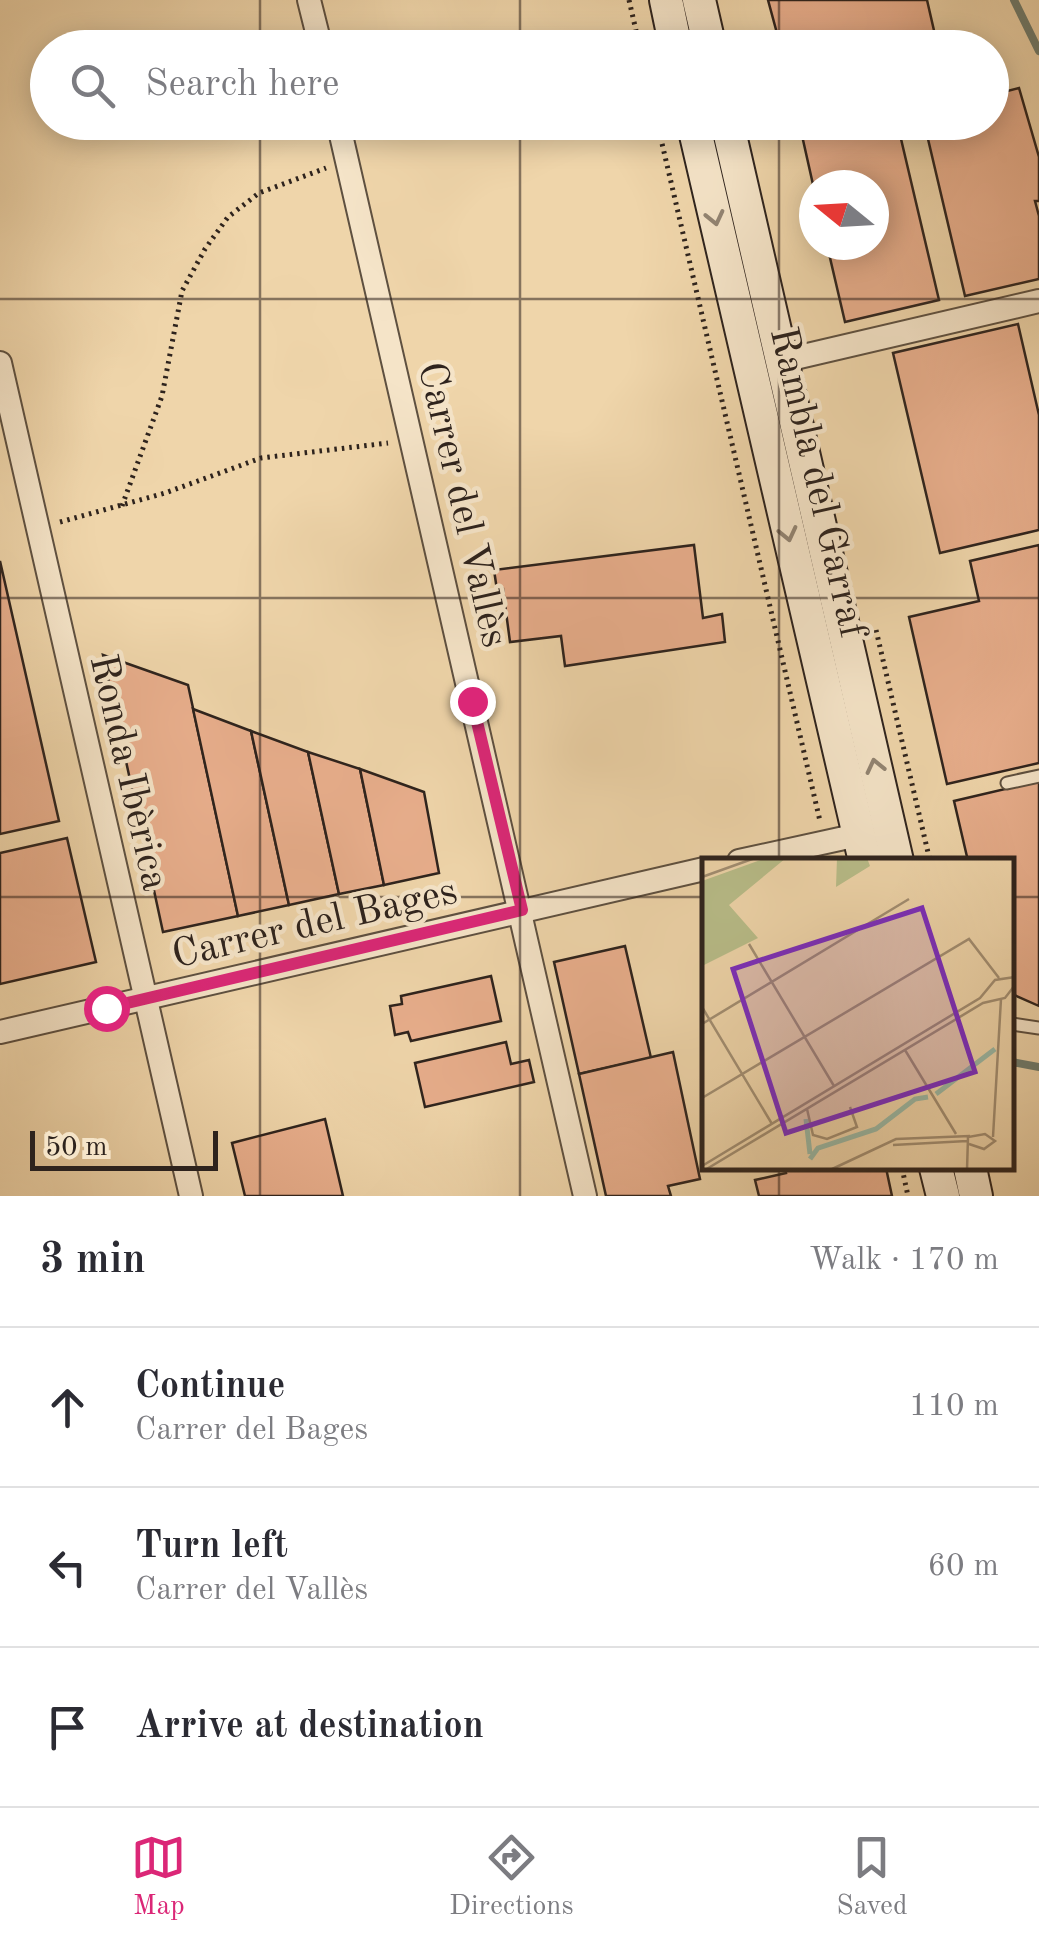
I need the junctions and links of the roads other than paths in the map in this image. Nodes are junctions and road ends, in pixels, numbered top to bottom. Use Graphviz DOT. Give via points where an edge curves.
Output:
graph roads {
  1 [pos="310,0"];
  2 [pos="666,0"];
  3 [pos="699,0"];
  4 [pos="316,30"];
  5 [pos="672,30"];
  6 [pos="706,30"];
  7 [pos="342,140"];
  8 [pos="698,140"];
  9 [pos="731,140"];
  10 [pos="1039,301"];
  11 [pos="782,361"];
  12 [pos="0,363"];
  13 [pos="1039,776"];
  14 [pos="1007,783"];
  15 [pos="862,848"];
  16 [pos="753,858"];
  17 [pos="896,858"];
  18 [pos="702,869"];
  19 [pos="522,910"];
  20 [pos="145,1000"];
  21 [pos="1014,1024"];
  22 [pos="1039,1028"];
  23 [pos="0,1032"];
  24 [pos="937,1171"];
  25 [pos="971,1171"];
  26 [pos="192,1196"];
  27 [pos="585,1196"];
  28 [pos="943,1196"];
  29 [pos="976,1196"];
  1 -- 4 [label="street"];
  2 -- 5 [label="street"];
  3 -- 6 [label="street"];
  7 -- 19 [label="street, Carrer del Vallès"];
  8 -- 15 [label="street, Rambla del Garraf, one-way"];
  9 -- 11 [label="street, Rambla del Garraf"];
  10 -- 11 [label="street"];
  17 -- 11 [label="street, Rambla del Garraf, one-way"];
  12 -- 20 [label="street, Ronda Ibèrica"];
  13 -- 14 [label="lane"];
  15 -- 16 [label="street" via="825,842"];
  18 -- 19 [label="street, Carrer del Bages"];
  19 -- 20 [label="street, Carrer del Bages"];
  19 -- 27 [label="street, Carrer del Vallès"];
  20 -- 23 [label="street, Carrer del Bages"];
  20 -- 26 [label="street, Ronda Ibèrica"];
  21 -- 22 [label="lane"];
  24 -- 28 [label="street"];
  25 -- 29 [label="street"];
}
